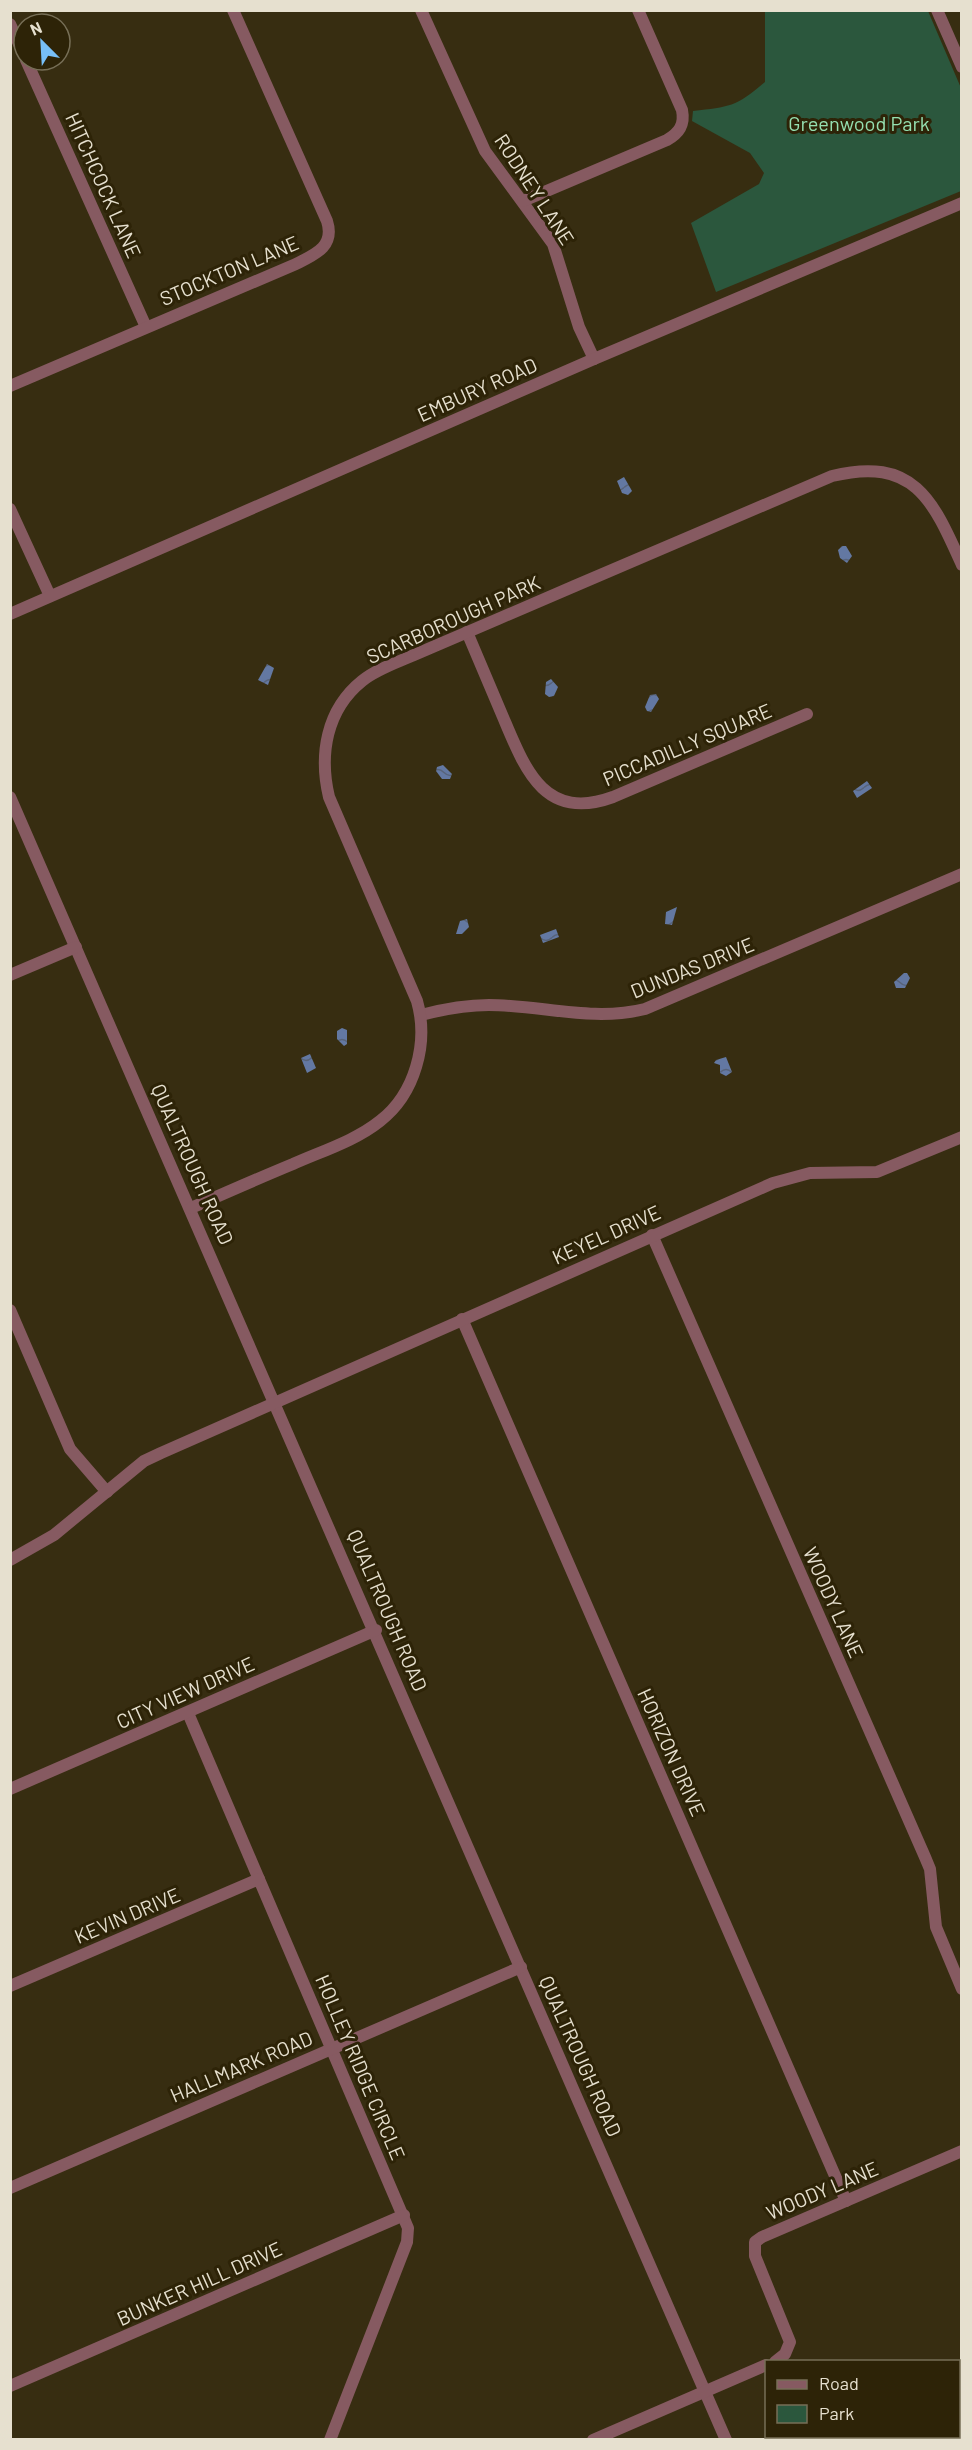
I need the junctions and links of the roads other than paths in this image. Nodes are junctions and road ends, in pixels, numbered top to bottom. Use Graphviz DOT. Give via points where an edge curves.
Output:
graph roads {
  1 [pos="233,10"];
  2 [pos="421,10"];
  3 [pos="638,10"];
  4 [pos="937,10"];
  5 [pos="962,67"];
  6 [pos="31,72"];
  7 [pos="523,201"];
  8 [pos="962,203"];
  9 [pos="146,327"];
  10 [pos="594,359"];
  11 [pos="10,386"];
  12 [pos="10,509"];
  13 [pos="962,565"];
  14 [pos="50,596"];
  15 [pos="10,614"];
  16 [pos="467,632"];
  17 [pos="807,714"];
  18 [pos="10,797"];
  19 [pos="962,874"];
  20 [pos="76,947"];
  21 [pos="10,975"];
  22 [pos="421,1015"];
  23 [pos="962,1137"];
  24 [pos="191,1208"];
  25 [pos="652,1235"];
  26 [pos="10,1310"];
  27 [pos="462,1318"];
  28 [pos="276,1402"];
  29 [pos="107,1492"];
  30 [pos="10,1560"];
  31 [pos="376,1630"];
  32 [pos="188,1713"];
  33 [pos="10,1789"];
  34 [pos="259,1879"];
  35 [pos="521,1967"];
  36 [pos="10,1986"];
  37 [pos="962,1989"];
  38 [pos="332,2048"];
  39 [pos="962,2151"];
  40 [pos="10,2187"];
  41 [pos="846,2201"];
  42 [pos="404,2215"];
  43 [pos="776,2360"];
  44 [pos="765,2365"];
  45 [pos="10,2386"];
  46 [pos="705,2391"];
  47 [pos="330,2439"];
  48 [pos="593,2439"];
  49 [pos="726,2439"];
  1 -- 9 [label="street, STOCKTON LANE" via="327,221 329,239 317,253 296,264"];
  2 -- 7 [label="street, RODNEY LANE" via="485,151"];
  3 -- 7 [label="street" via="682,110 679,131 667,140"];
  4 -- 5 [label="street"];
  6 -- 9 [label="street, HITCHCOCK LANE"];
  7 -- 10 [label="street, RODNEY LANE" via="553,244 579,327"];
  8 -- 10 [label="street, EMBURY ROAD"];
  9 -- 11 [label="street, STOCKTON LANE"];
  10 -- 14 [label="street, EMBURY ROAD"];
  12 -- 14 [label="street"];
  13 -- 16 [label="street, SCARBOROUGH PARK" via="933,505 914,486 884,473 849,472"];
  14 -- 15 [label="street, EMBURY ROAD"];
  16 -- 17 [label="street, PICCADILLY SQUARE" via="529,775 548,793 576,803 612,797"];
  16 -- 22 [label="street, SCARBOROUGH PARK" via="361,682 336,713 324,756 329,797"];
  18 -- 20 [label="street, QUALTROUGH ROAD"];
  19 -- 22 [label="street, DUNDAS DRIVE" via="645,1009 598,1016 467,1005"];
  20 -- 21 [label="street"];
  20 -- 24 [label="street, QUALTROUGH ROAD"];
  22 -- 24 [label="street, SCARBOROUGH PARK" via="422,1042 414,1074 394,1108 381,1121"];
  23 -- 25 [label="street, KEYEL DRIVE" via="876,1172 792,1177"];
  24 -- 28 [label="street, QUALTROUGH ROAD"];
  25 -- 27 [label="street, KEYEL DRIVE"];
  25 -- 37 [label="street, WOODY LANE" via="930,1869 936,1927"];
  26 -- 29 [label="street" via="70,1449"];
  27 -- 28 [label="street, KEYEL DRIVE"];
  27 -- 41 [label="street, HORIZON DRIVE"];
  28 -- 29 [label="street, KEYEL DRIVE" via="152,1457"];
  28 -- 31 [label="street, QUALTROUGH ROAD"];
  29 -- 30 [label="street, KEYEL DRIVE" via="54,1534"];
  31 -- 32 [label="street, CITY VIEW DRIVE"];
  31 -- 35 [label="street, QUALTROUGH ROAD"];
  32 -- 33 [label="street, CITY VIEW DRIVE"];
  32 -- 34 [label="street, HOLLEY RIDGE CIRCLE"];
  34 -- 36 [label="street, KEVIN DRIVE"];
  34 -- 38 [label="street, HOLLEY RIDGE CIRCLE"];
  35 -- 38 [label="street, HALLMARK ROAD"];
  35 -- 46 [label="street, QUALTROUGH ROAD"];
  38 -- 40 [label="street, HALLMARK ROAD"];
  38 -- 42 [label="street, HOLLEY RIDGE CIRCLE"];
  39 -- 41 [label="street, WOODY LANE"];
  41 -- 43 [label="street, WOODY LANE" via="755,2242 755,2256 790,2342 785,2354"];
  42 -- 45 [label="street, BUNKER HILL DRIVE"];
  42 -- 47 [label="street, HOLLEY RIDGE CIRCLE" via="409,2232 407,2242"];
  44 -- 46 [label="street"];
  46 -- 48 [label="street"];
  46 -- 49 [label="street, QUALTROUGH ROAD"];
}
